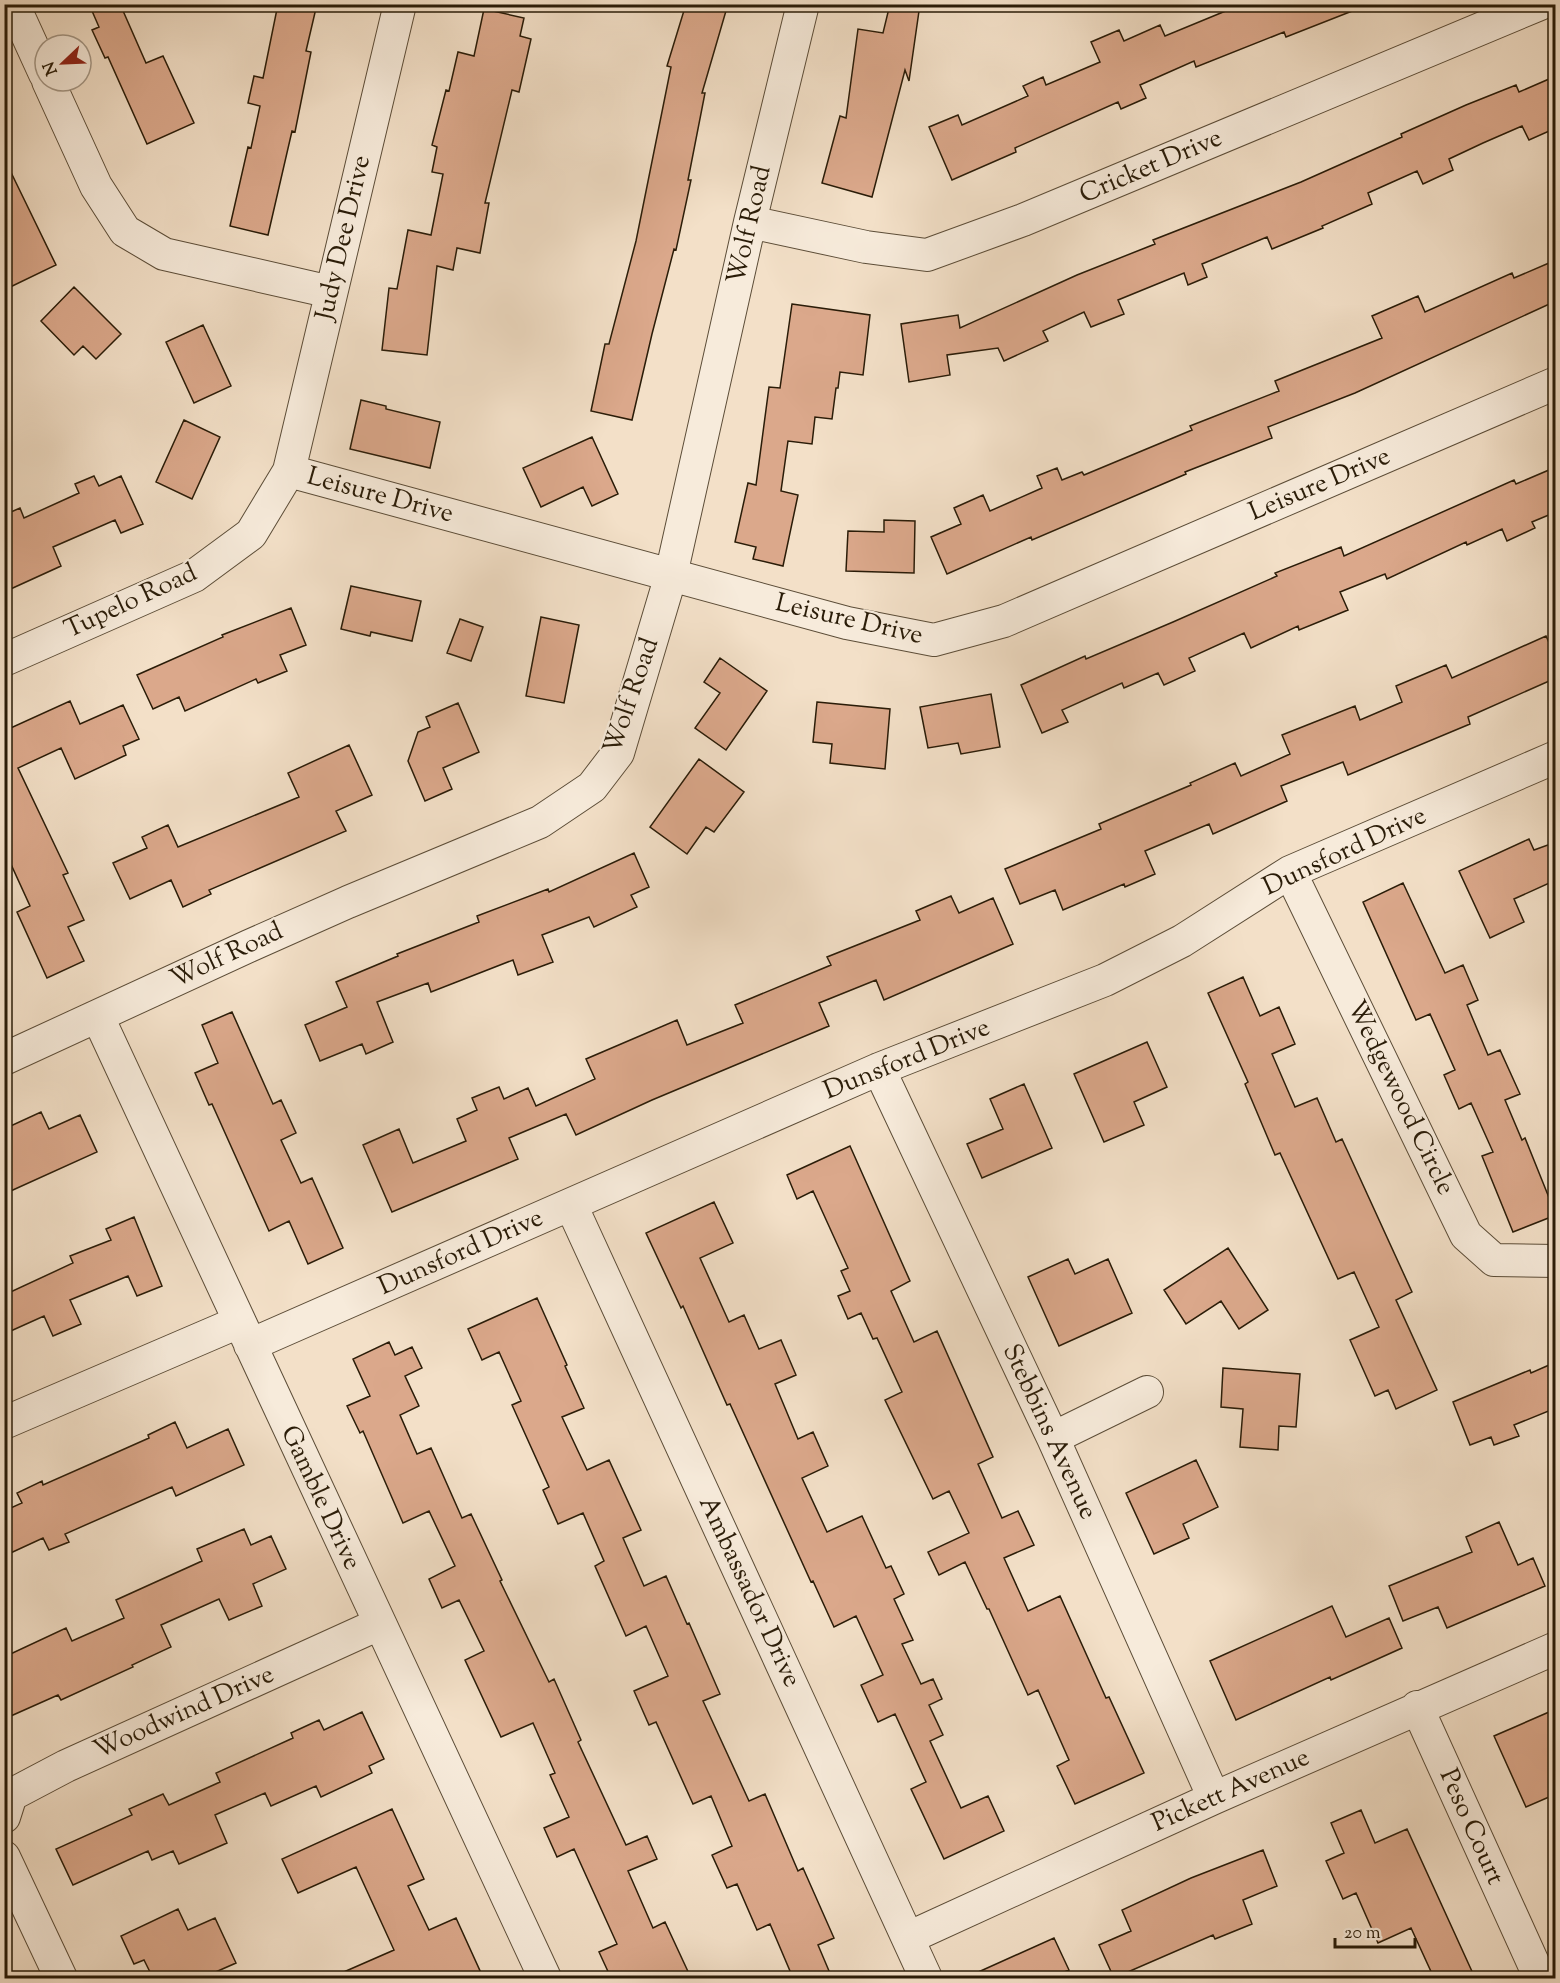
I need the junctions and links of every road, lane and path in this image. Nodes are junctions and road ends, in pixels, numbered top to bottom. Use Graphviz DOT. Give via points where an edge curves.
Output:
graph roads {
  1 [pos="13,4"];
  2 [pos="399,4"];
  3 [pos="803,4"];
  4 [pos="1540,4"];
  5 [pos="33,48"];
  6 [pos="53,93"];
  7 [pos="750,222"];
  8 [pos="331,292"];
  9 [pos="1556,383"];
  10 [pos="289,471"];
  11 [pos="670,575"];
  12 [pos="4,660"];
  13 [pos="1556,758"];
  14 [pos="1290,872"];
  15 [pos="98,1017"];
  16 [pos="6,1054"];
  17 [pos="879,1069"];
  18 [pos="571,1205"];
  19 [pos="1556,1261"];
  20 [pos="244,1334"];
  21 [pos="1147,1392"];
  22 [pos="4,1423"];
  23 [pos="1053,1438"];
  24 [pos="379,1624"];
  25 [pos="1556,1648"];
  26 [pos="1417,1707"];
  27 [pos="1214,1798"];
  28 [pos="4,1817"];
  29 [pos="4,1857"];
  30 [pos="908,1938"];
  31 [pos="61,1978"];
  32 [pos="545,1978"];
  33 [pos="926,1978"];
  34 [pos="1540,1978"];
  1 -- 5 [label="street"];
  2 -- 8 [label="street, Judy Dee Drive"];
  3 -- 7 [label="street, Wolf Road"];
  4 -- 7 [label="street, Cricket Drive" via="1023,220 927,255 866,247"];
  6 -- 8 [label="street" via="96,186 125,231 164,254"];
  7 -- 11 [label="street, Wolf Road"];
  8 -- 10 [label="street, Judy Dee Drive"];
  9 -- 11 [label="street, Leisure Drive" via="1004,621 934,640 847,623"];
  10 -- 11 [label="street, Leisure Drive"];
  10 -- 12 [label="street, Tupelo Road" via="251,534 194,576"];
  11 -- 15 [label="street, Wolf Road" via="618,753 592,787 540,822 288,928"];
  13 -- 14 [label="street, Dunsford Drive"];
  14 -- 17 [label="street, Dunsford Drive" via="1182,941 1105,980"];
  14 -- 19 [label="street, Wedgewood Circle" via="1466,1235 1494,1260"];
  15 -- 16 [label="street, Wolf Road"];
  15 -- 20 [label="street, Gamble Drive"];
  17 -- 18 [label="street, Dunsford Drive"];
  17 -- 23 [label="street, Stebbins Avenue"];
  18 -- 20 [label="street, Dunsford Drive"];
  18 -- 30 [label="street, Ambassador Drive"];
  20 -- 22 [label="street, Dunsford Drive"];
  20 -- 24 [label="street, Gamble Drive"];
  21 -- 23 [label="street"];
  23 -- 27 [label="street, Stebbins Avenue"];
  24 -- 28 [label="street, Woodwind Drive" via="66,1766 11,1795"];
  24 -- 32 [label="street, Gamble Drive"];
  25 -- 26 [label="street, Pickett Avenue"];
  26 -- 27 [label="street, Pickett Avenue"];
  26 -- 34 [label="street, Peso Court"];
  27 -- 30 [label="street, Pickett Avenue"];
  29 -- 31 [label="street"];
  30 -- 33 [label="street, Ambassador Drive"];
}
